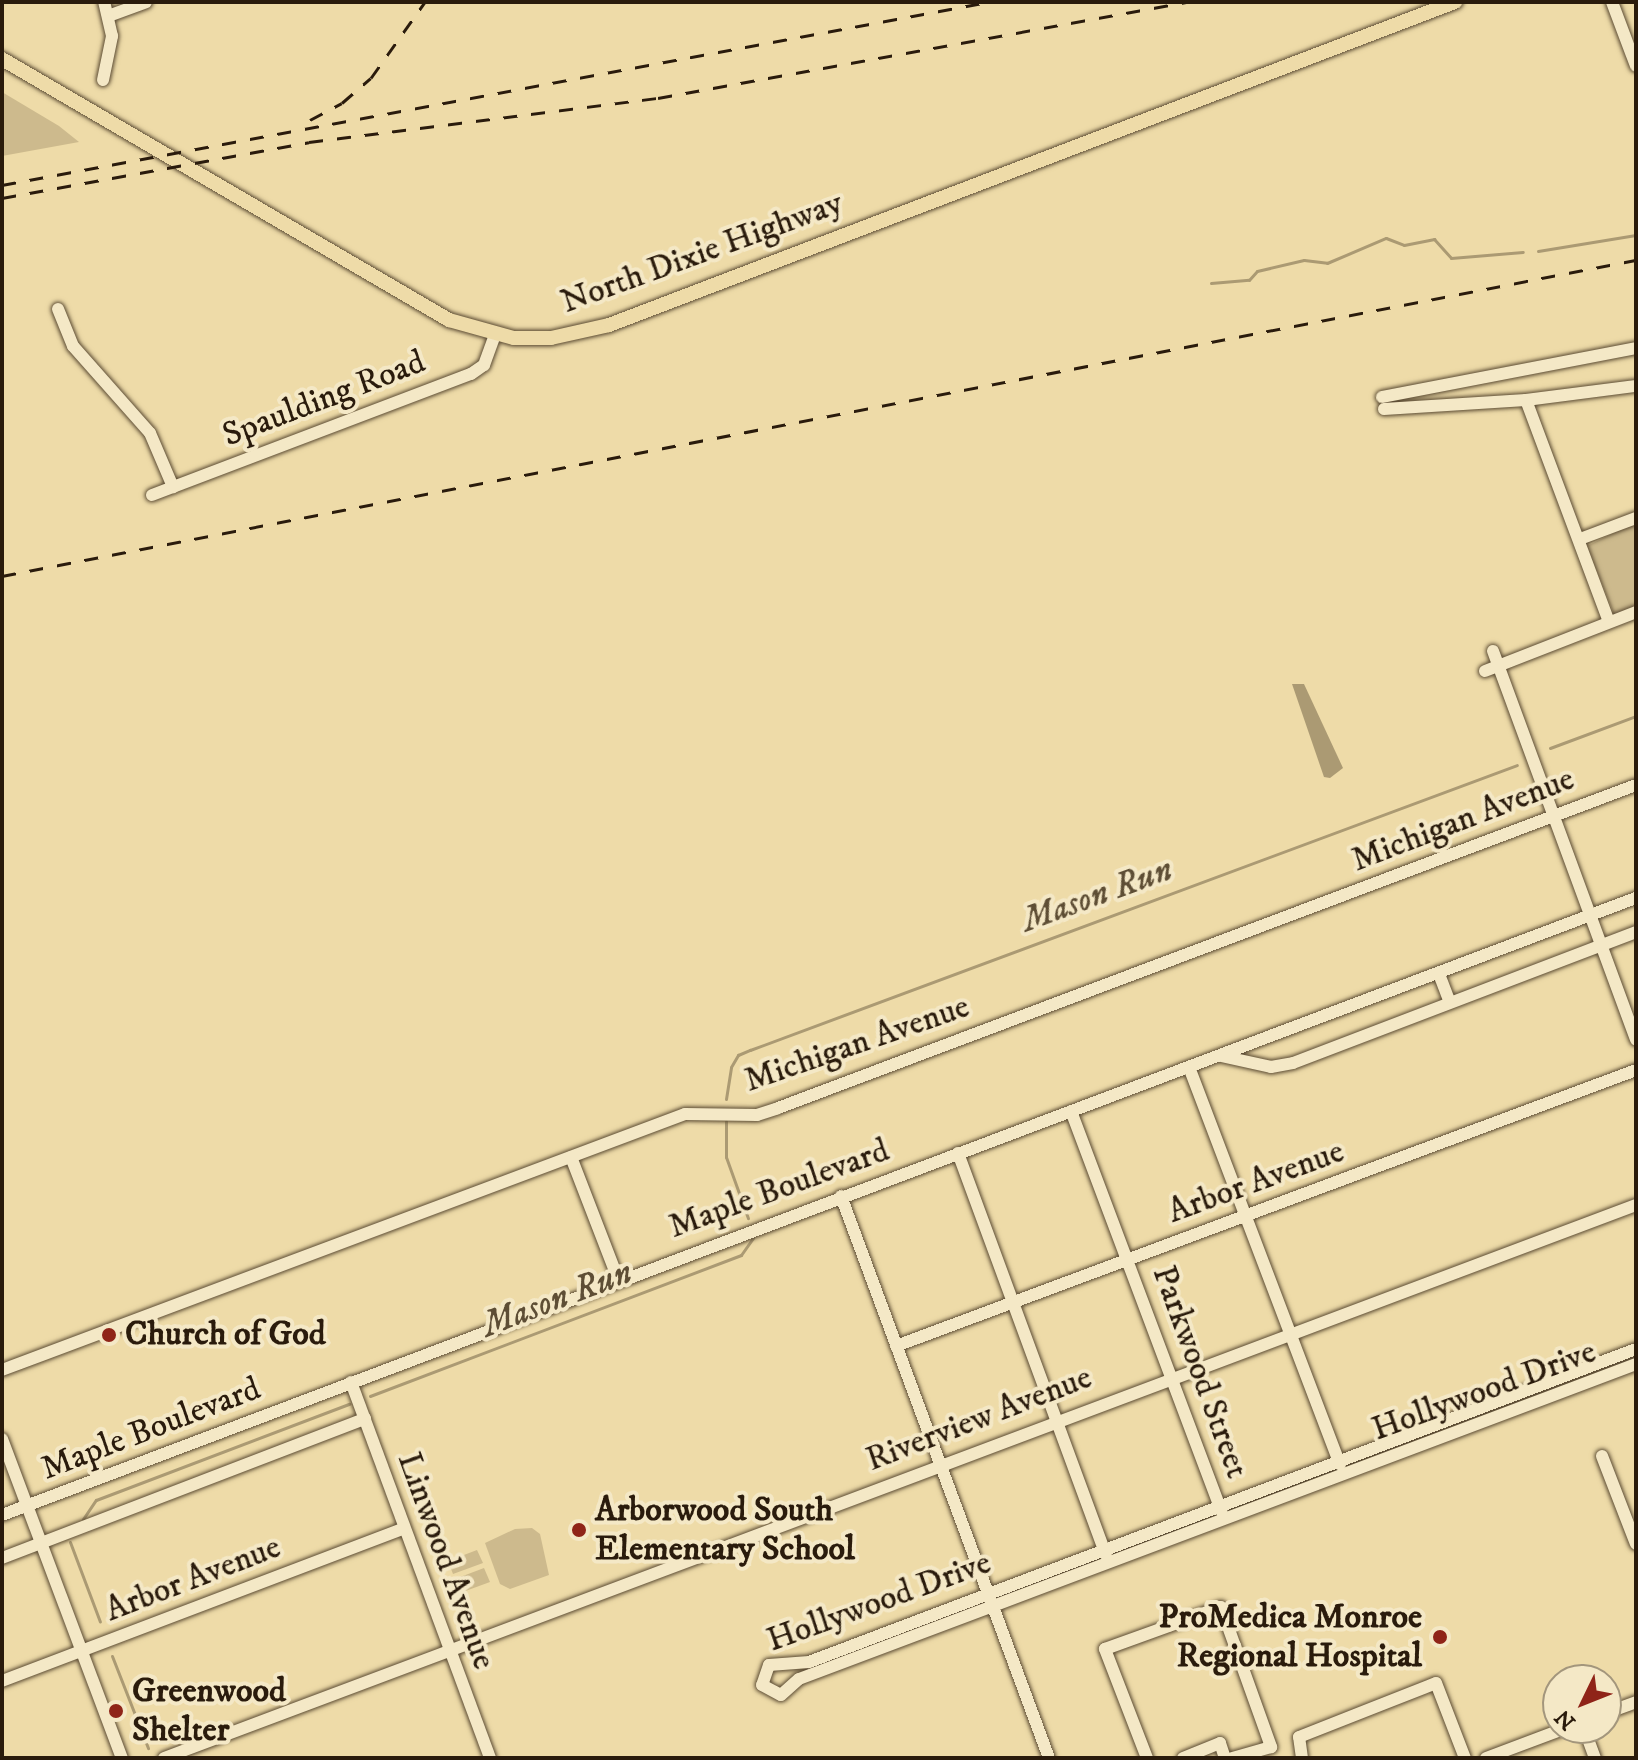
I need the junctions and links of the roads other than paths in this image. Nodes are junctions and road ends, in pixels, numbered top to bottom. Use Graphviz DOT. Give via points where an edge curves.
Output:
graph roads {
  1 [pos="104,2"];
  2 [pos="146,2"];
  3 [pos="1455,2"];
  4 [pos="1612,2"];
  5 [pos="111,15"];
  6 [pos="2,59"];
  7 [pos="1636,66"];
  8 [pos="103,80"];
  9 [pos="58,309"];
  10 [pos="495,335"];
  11 [pos="1636,348"];
  12 [pos="1636,386"];
  13 [pos="1400,400"];
  14 [pos="1526,400"];
  15 [pos="1383,403"];
  16 [pos="173,487"];
  17 [pos="152,495"];
  18 [pos="1636,518"];
  19 [pos="1580,539"];
  20 [pos="1636,612"];
  21 [pos="1609,622"];
  22 [pos="1493,651"];
  23 [pos="1499,665"];
  24 [pos="1485,671"];
  25 [pos="1636,785"];
  26 [pos="1555,816"];
  27 [pos="1636,898"];
  28 [pos="1590,915"];
  29 [pos="1636,932"];
  30 [pos="1602,946"];
  31 [pos="1439,974"];
  32 [pos="1450,1002"];
  33 [pos="1636,1039"];
  34 [pos="1256,1042"];
  35 [pos="1218,1056"];
  36 [pos="1189,1067"];
  37 [pos="1271,1067"];
  38 [pos="1636,1070"];
  39 [pos="1071,1111"];
  40 [pos="958,1153"];
  41 [pos="571,1157"];
  42 [pos="841,1196"];
  43 [pos="1636,1205"];
  44 [pos="1245,1217"];
  45 [pos="1128,1259"];
  46 [pos="618,1279"];
  47 [pos="1013,1299"];
  48 [pos="1290,1333"];
  49 [pos="896,1346"];
  50 [pos="1636,1349"];
  51 [pos="1636,1364"];
  52 [pos="2,1370"];
  53 [pos="1174,1375"];
  54 [pos="351,1382"];
  55 [pos="365,1419"];
  56 [pos="1055,1420"];
  57 [pos="2,1439"];
  58 [pos="1602,1456"];
  59 [pos="1339,1459"];
  60 [pos="939,1466"];
  61 [pos="1343,1473"];
  62 [pos="1220,1505"];
  63 [pos="26,1507"];
  64 [pos="2,1515"];
  65 [pos="1225,1519"];
  66 [pos="404,1528"];
  67 [pos="40,1543"];
  68 [pos="1636,1544"];
  69 [pos="1106,1556"];
  70 [pos="2,1558"];
  71 [pos="990,1600"];
  72 [pos="447,1650"];
  73 [pos="81,1651"];
  74 [pos="2,1681"];
  75 [pos="1542,1737"];
  76 [pos="1206,1753"];
  77 [pos="122,1758"];
  78 [pos="164,1758"];
  79 [pos="490,1758"];
  80 [pos="1049,1758"];
  81 [pos="1147,1758"];
  82 [pos="1183,1758"];
  83 [pos="1225,1758"];
  84 [pos="1232,1758"];
  85 [pos="1302,1758"];
  86 [pos="1465,1758"];
  87 [pos="1486,1758"];
  1 -- 5 [label="street"];
  2 -- 5 [label="street"];
  3 -- 10 [label="main road, North Dixie Highway" via="609,325 551,338"];
  4 -- 7 [label="street"];
  5 -- 8 [label="street" via="111,55"];
  6 -- 10 [label="main road, North Dixie Highway" via="430,310"];
  9 -- 16 [label="street" via="73,346 150,433"];
  10 -- 16 [label="street, Spaulding Road" via="484,365 471,374"];
  11 -- 13 [label="street"];
  12 -- 14 [label="street"];
  13 -- 14 [label="street"];
  13 -- 15 [label="street"];
  14 -- 19 [label="street"];
  16 -- 17 [label="street, Spaulding Road"];
  18 -- 19 [label="street"];
  19 -- 21 [label="street"];
  20 -- 21 [label="street"];
  21 -- 23 [label="street"];
  22 -- 23 [label="street"];
  23 -- 24 [label="street"];
  23 -- 26 [label="street"];
  25 -- 26 [label="street, Michigan Avenue"];
  26 -- 28 [label="street"];
  26 -- 41 [label="street, Michigan Avenue" via="778,1108 757,1115 685,1114"];
  27 -- 28 [label="street, Maple Boulevard"];
  28 -- 30 [label="street"];
  28 -- 31 [label="street, Maple Boulevard"];
  29 -- 30 [label="street"];
  30 -- 32 [label="street"];
  30 -- 33 [label="street"];
  31 -- 32 [label="street"];
  31 -- 34 [label="street, Maple Boulevard"];
  32 -- 37 [label="street"];
  34 -- 35 [label="street, Maple Boulevard"];
  34 -- 37 [label="street"];
  35 -- 36 [label="street, Maple Boulevard"];
  35 -- 37 [label="street"];
  36 -- 39 [label="street, Maple Boulevard"];
  36 -- 44 [label="street"];
  38 -- 44 [label="street, Arbor Avenue"];
  39 -- 40 [label="street, Maple Boulevard"];
  39 -- 45 [label="street, Parkwood Street"];
  40 -- 42 [label="street, Maple Boulevard"];
  40 -- 47 [label="street"];
  41 -- 46 [label="street"];
  41 -- 52 [label="street, Michigan Avenue"];
  42 -- 46 [label="street, Maple Boulevard"];
  42 -- 49 [label="street"];
  43 -- 48 [label="street, Riverview Avenue"];
  44 -- 45 [label="street, Arbor Avenue"];
  44 -- 48 [label="street"];
  45 -- 47 [label="street, Arbor Avenue"];
  45 -- 53 [label="street, Parkwood Street"];
  46 -- 54 [label="street, Maple Boulevard"];
  47 -- 49 [label="street, Arbor Avenue"];
  47 -- 56 [label="street"];
  48 -- 53 [label="street, Riverview Avenue"];
  48 -- 59 [label="street"];
  49 -- 60 [label="street"];
  50 -- 59 [label="street, Hollywood Drive"];
  51 -- 61 [label="street, Hollywood Drive"];
  53 -- 56 [label="street, Riverview Avenue"];
  53 -- 62 [label="street, Parkwood Street"];
  54 -- 55 [label="street, Linwood Avenue"];
  54 -- 63 [label="street, Maple Boulevard"];
  55 -- 66 [label="street, Linwood Avenue"];
  55 -- 67 [label="street, Maple Boulevard"];
  56 -- 60 [label="street, Riverview Avenue"];
  56 -- 69 [label="street"];
  57 -- 63 [label="street"];
  58 -- 68 [label="street"];
  59 -- 61 [label="street"];
  59 -- 62 [label="street, Hollywood Drive"];
  60 -- 71 [label="street"];
  60 -- 72 [label="street, Riverview Avenue"];
  61 -- 65 [label="street, Hollywood Drive"];
  62 -- 65 [label="street, Parkwood Street"];
  62 -- 69 [label="street, Hollywood Drive"];
  63 -- 64 [label="street, Maple Boulevard"];
  63 -- 67 [label="street"];
  65 -- 69 [label="street, Hollywood Drive"];
  66 -- 72 [label="street, Linwood Avenue"];
  66 -- 73 [label="street, Arbor Avenue"];
  67 -- 70 [label="street, Maple Boulevard"];
  67 -- 73 [label="street"];
  69 -- 71 [label="street, Hollywood Drive"];
  71 -- 71 [label="street, Hollywood Drive" via="809,1662 769,1665 762,1685 781,1695 799,1679"];
  71 -- 80 [label="street"];
  72 -- 78 [label="street, Riverview Avenue"];
  72 -- 79 [label="street, Linwood Avenue"];
  73 -- 74 [label="street, Arbor Avenue"];
  73 -- 77 [label="street"];
  75 -- 87 [label="street"];
  76 -- 82 [label="street"];
  76 -- 83 [label="street" via="1220,1743"];
  81 -- 84 [label="street" via="1105,1649 1221,1607 1271,1747"];
  85 -- 86 [label="street" via="1299,1737 1436,1683"];
}
